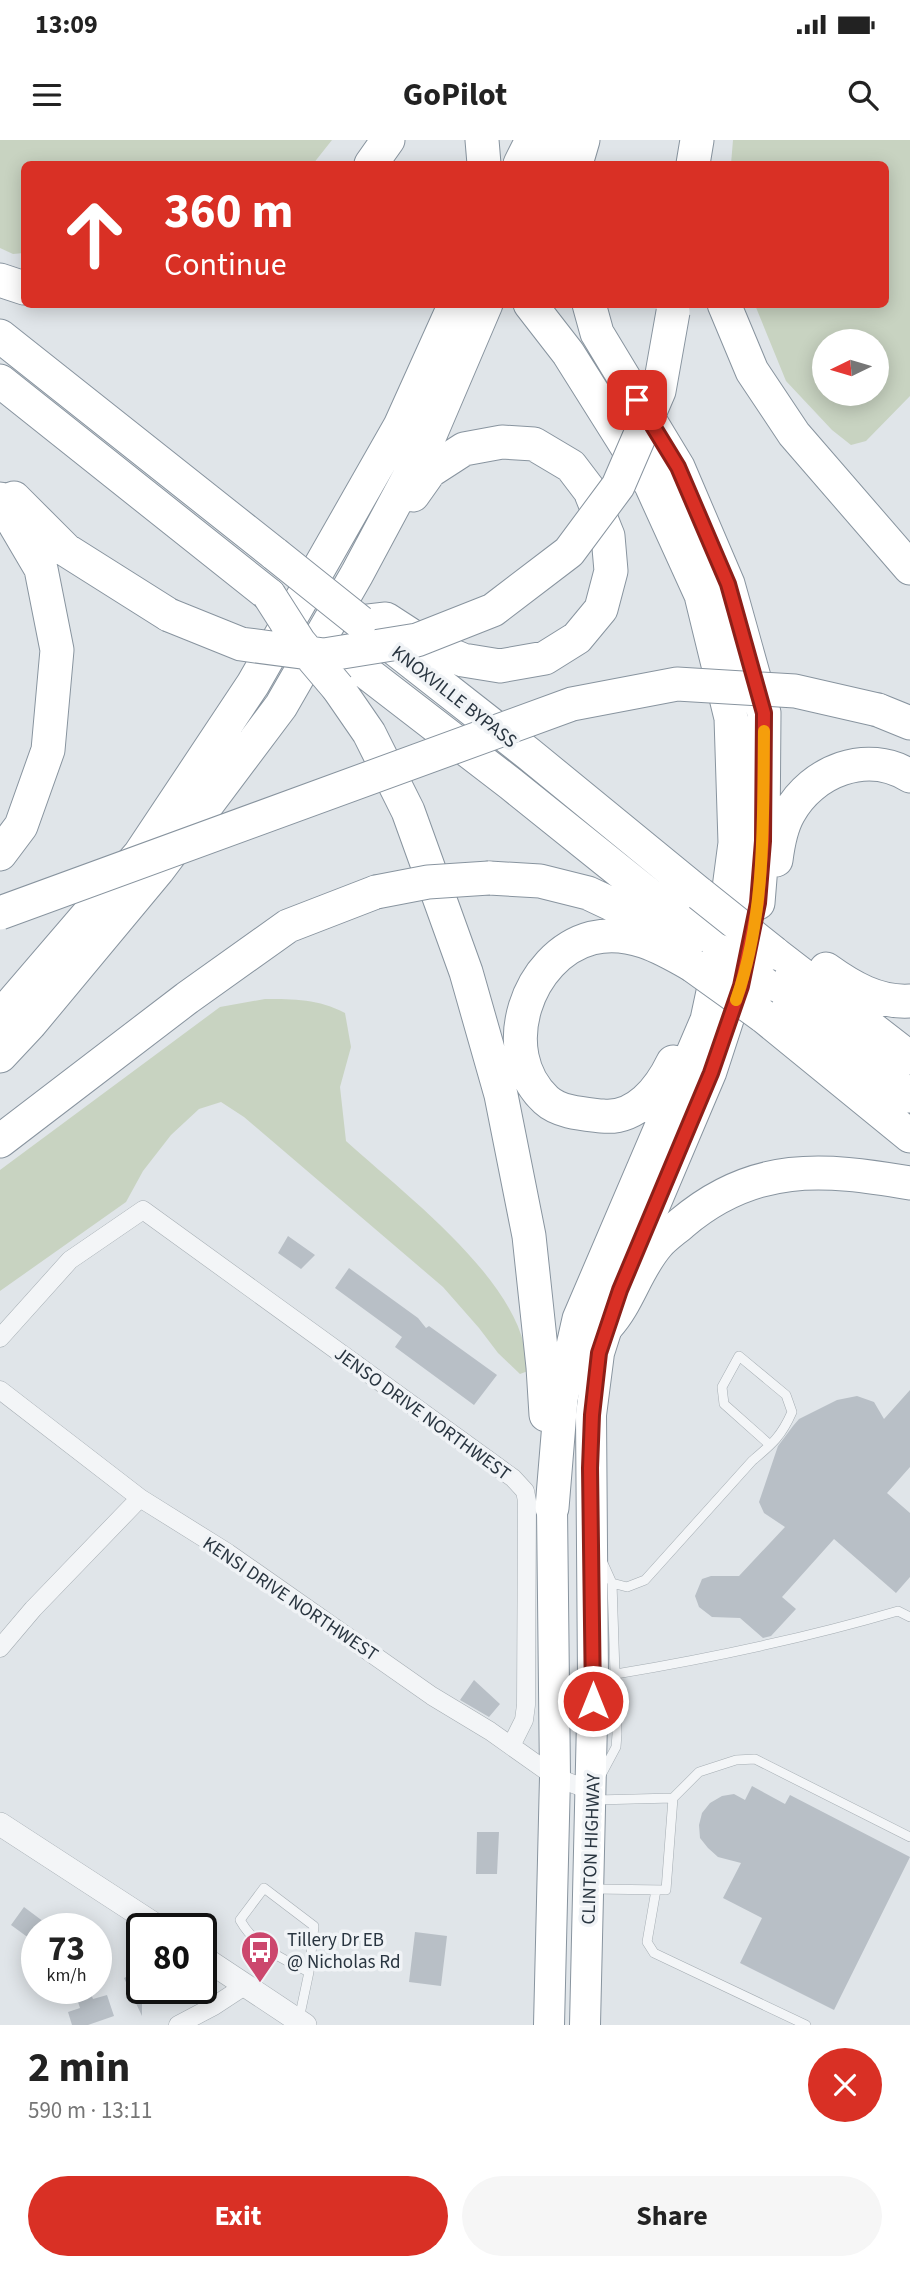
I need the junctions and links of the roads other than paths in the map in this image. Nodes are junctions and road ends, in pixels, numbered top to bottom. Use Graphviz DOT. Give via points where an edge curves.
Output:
graph roads {
  1 [pos="388,140"];
  2 [pos="482,140"];
  3 [pos="532,140"];
  4 [pos="560,140"];
  5 [pos="583,140"];
  6 [pos="699,140"];
  7 [pos="373,161"];
  8 [pos="484,161"];
  9 [pos="522,161"];
  10 [pos="550,161"];
  11 [pos="577,161"];
  12 [pos="694,161"];
  13 [pos="702,161"];
  14 [pos="0,280"];
  15 [pos="21,287"];
  16 [pos="453,308"];
  17 [pos="484,308"];
  18 [pos="533,308"];
  19 [pos="590,308"];
  20 [pos="673,308"];
  21 [pos="725,308"];
  22 [pos="0,336"];
  23 [pos="0,382"];
  24 [pos="0,484"];
  25 [pos="0,499"];
  26 [pos="910,568"];
  27 [pos="357,574"];
  28 [pos="360,622"];
  29 [pos="344,674"];
  30 [pos="910,723"];
  31 [pos="910,776"];
  32 [pos="0,854"];
  33 [pos="758,903"];
  34 [pos="0,913"];
  35 [pos="700,947"];
  36 [pos="774,953"];
  37 [pos="715,987"];
  38 [pos="764,1000"];
  39 [pos="910,1001"];
  40 [pos="0,1017"];
  41 [pos="0,1056"];
  42 [pos="910,1058"];
  43 [pos="910,1096"];
  44 [pos="910,1136"];
  45 [pos="0,1141"];
  46 [pos="910,1183"];
  47 [pos="607,1326"];
  48 [pos="0,1338"];
  49 [pos="0,1390"];
  50 [pos="770,1445"];
  51 [pos="139,1498"];
  52 [pos="552,1508"];
  53 [pos="591,1521"];
  54 [pos="612,1583"];
  55 [pos="910,1617"];
  56 [pos="0,1648"];
  57 [pos="616,1674"];
  58 [pos="511,1746"];
  59 [pos="555,1776"];
  60 [pos="592,1796"];
  61 [pos="673,1798"];
  62 [pos="0,1824"];
  63 [pos="910,1837"];
  64 [pos="589,1889"];
  65 [pos="656,1890"];
  66 [pos="137,1913"];
  67 [pos="217,1966"];
  68 [pos="309,1972"];
  69 [pos="246,1985"];
  70 [pos="302,2023"];
  71 [pos="178,2025"];
  72 [pos="549,2025"];
  73 [pos="584,2025"];
  74 [pos="806,2025"];
  1 -- 7 [label="highway"];
  2 -- 8 [label="highway"];
  3 -- 9 [label="highway"];
  4 -- 10 [label="highway"];
  5 -- 11 [label="highway"];
  6 -- 12 [label="highway"];
  6 -- 13 [label="highway"];
  14 -- 15 [label="highway"];
  16 -- 40 [label="highway" via="400,426 253,684 140,854"];
  17 -- 27 [label="highway" via="425,447"];
  18 -- 37 [label="highway" via="568,353 651,485 701,596 731,718 735,843"];
  19 -- 33 [label="highway" via="597,333 678,467 732,597 764,713"];
  20 -- 24 [label="highway, bridge" via="659,391 618,486 569,552 494,610 417,640 324,655 240,644 170,615 65,550"];
  21 -- 26 [label="highway" via="752,371 794,434"];
  22 -- 28 [label="highway, KNOXVILLE BYPASS, bridge"];
  23 -- 29 [label="highway, KNOXVILLE BYPASS, bridge" via="262,589"];
  25 -- 32 [label="highway" via="41,569 57,650 48,750 21,826"];
  27 -- 28 [label="highway" via="430,471 464,449 502,442 534,444 570,466 590,491 608,536 611,572 601,609 577,638 545,658 500,666 463,660 423,643 386,619"];
  27 -- 41 [label="highway" via="281,706 158,870"];
  28 -- 36 [label="highway, KNOXVILLE BYPASS, bridge"];
  29 -- 35 [label="highway, KNOXVILLE BYPASS" via="511,784"];
  29 -- 52 [label="highway" via="408,811 466,972 501,1096 529,1236"];
  30 -- 34 [label="highway, bridge" via="878,710 795,691 677,684 572,704"];
  31 -- 33 [label="highway" via="863,764 821,777 805,790 788,814 772,884"];
  33 -- 47 [label="highway, CLINTON HIGHWAY" via="741,986 711,1073"];
  35 -- 37 [label="highway" via="626,937 592,938 559,953 533,984 521,1022 522,1058 531,1081 547,1102 568,1111 609,1117 634,1109 664,1081 702,1001"];
  35 -- 38 [label="highway, KNOXVILLE BYPASS, bridge"];
  35 -- 45 [label="highway, bridge" via="588,893 540,881 428,882 376,892 288,926"];
  36 -- 39 [label="highway" via="824,967 857,991"];
  36 -- 42 [label="highway, KNOXVILLE BYPASS"];
  37 -- 52 [label="highway" via="695,1050 579,1319 561,1399"];
  38 -- 43 [label="highway, KNOXVILLE BYPASS"];
  38 -- 44 [label="highway"];
  46 -- 47 [label="highway" via="850,1173 795,1172 741,1187 704,1205 658,1244"];
  47 -- 53 [label="highway, CLINTON HIGHWAY" via="592,1415"];
  48 -- 58 [label="street, JENSO DRIVE NORTHWEST" via="71,1260 143,1210 522,1485 527,1501 526,1705"];
  49 -- 51 [label="street, KENSI DRIVE NORTHWEST"];
  50 -- 50 [label="lane" via="783,1432 792,1412 786,1395 739,1356 722,1387 724,1404"];
  50 -- 54 [label="lane" via="645,1580 627,1587"];
  51 -- 56 [label="street"];
  51 -- 58 [label="street, KENSI DRIVE NORTHWEST" via="228,1553"];
  52 -- 59 [label="highway, CLINTON HIGHWAY"];
  53 -- 54 [label="lane"];
  53 -- 60 [label="highway, CLINTON HIGHWAY"];
  54 -- 57 [label="lane"];
  55 -- 57 [label="lane" via="898,1611"];
  57 -- 60 [label="lane" via="616,1747"];
  58 -- 59 [label="street, KENSI DRIVE NORTHWEST"];
  59 -- 60 [label="street, KENSI DRIVE NORTHWEST"];
  59 -- 72 [label="highway, CLINTON HIGHWAY"];
  60 -- 61 [label="lane"];
  60 -- 64 [label="highway, CLINTON HIGHWAY"];
  61 -- 63 [label="lane" via="698,1772 755,1759"];
  61 -- 65 [label="lane" via="666,1890"];
  62 -- 66 [label="street"];
  64 -- 65 [label="lane"];
  64 -- 73 [label="highway, CLINTON HIGHWAY"];
  65 -- 74 [label="lane" via="647,1942 654,1953"];
  67 -- 69 [label="street"];
  68 -- 68 [label="lane" via="248,1935 240,1920 264,1888 314,1926"];
  68 -- 70 [label="lane"];
  69 -- 70 [label="street"];
  69 -- 71 [label="street"];
}
